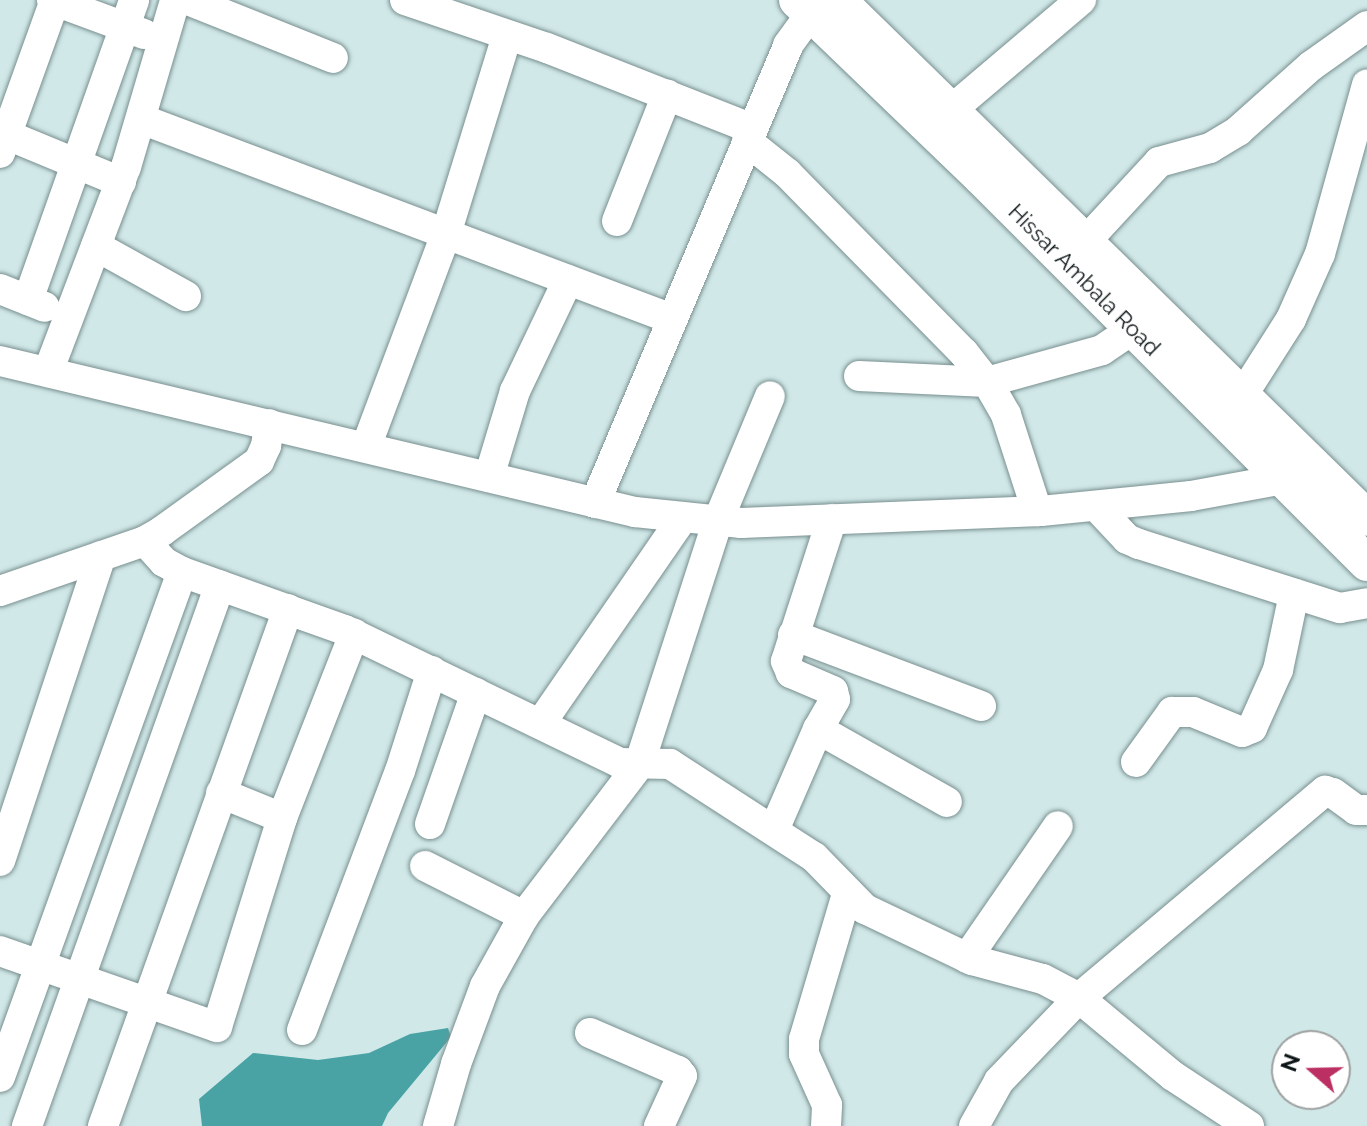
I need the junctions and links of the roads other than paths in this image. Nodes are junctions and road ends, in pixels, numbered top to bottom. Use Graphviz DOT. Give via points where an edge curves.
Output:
graph roads {
  1 [pos="54,0"];
  2 [pos="175,0"];
  3 [pos="188,0"];
  4 [pos="405,0"];
  5 [pos="815,4"];
  6 [pos="1070,4"];
  7 [pos="129,13"];
  8 [pos="1367,26"];
  9 [pos="507,36"];
  10 [pos="163,42"];
  11 [pos="333,58"];
  12 [pos="1367,84"];
  13 [pos="667,95"];
  14 [pos="950,111"];
  15 [pos="141,119"];
  16 [pos="750,135"];
  17 [pos="2,140"];
  18 [pos="76,163"];
  19 [pos="121,182"];
  20 [pos="617,221"];
  21 [pos="446,234"];
  22 [pos="1085,242"];
  23 [pos="96,246"];
  24 [pos="568,280"];
  25 [pos="0,289"];
  26 [pos="186,296"];
  27 [pos="28,300"];
  28 [pos="69,317"];
  29 [pos="672,319"];
  30 [pos="1133,329"];
  31 [pos="0,361"];
  32 [pos="48,372"];
  33 [pos="859,376"];
  34 [pos="987,382"];
  35 [pos="770,396"];
  36 [pos="1242,396"];
  37 [pos="269,424"];
  38 [pos="366,447"];
  39 [pos="1322,474"];
  40 [pos="489,477"];
  41 [pos="1281,477"];
  42 [pos="595,503"];
  43 [pos="1096,506"];
  44 [pos="1037,511"];
  45 [pos="683,517"];
  46 [pos="1367,518"];
  47 [pos="832,519"];
  48 [pos="718,521"];
  49 [pos="145,541"];
  50 [pos="101,556"];
  51 [pos="1367,563"];
  52 [pos="182,572"];
  53 [pos="220,585"];
  54 [pos="0,591"];
  55 [pos="1294,594"];
  56 [pos="1367,603"];
  57 [pos="288,609"];
  58 [pos="354,634"];
  59 [pos="793,635"];
  60 [pos="432,671"];
  61 [pos="476,693"];
  62 [pos="981,706"];
  63 [pos="541,723"];
  64 [pos="818,729"];
  65 [pos="1136,762"];
  66 [pos="639,765"];
  67 [pos="221,793"];
  68 [pos="947,802"];
  69 [pos="1366,811"];
  70 [pos="282,818"];
  71 [pos="430,824"];
  72 [pos="1058,826"];
  73 [pos="774,830"];
  74 [pos="0,861"];
  75 [pos="425,866"];
  76 [pos="847,894"];
  77 [pos="524,916"];
  78 [pos="0,951"];
  79 [pos="967,958"];
  80 [pos="41,964"];
  81 [pos="79,979"];
  82 [pos="1079,998"];
  83 [pos="145,1001"];
  84 [pos="302,1030"];
  85 [pos="590,1033"];
  86 [pos="0,1077"];
  87 [pos="27,1126"];
  88 [pos="103,1126"];
  89 [pos="438,1126"];
  90 [pos="659,1126"];
  91 [pos="826,1126"];
  92 [pos="974,1126"];
  93 [pos="1249,1126"];
  1 -- 7 [label="street"];
  1 -- 17 [label="street"];
  2 -- 10 [label="street"];
  3 -- 11 [label="street"];
  4 -- 9 [label="street"];
  5 -- 14 [label="main road, Hissar Ambala Road"];
  5 -- 16 [label="street" via="788,45"];
  5 -- 30 [label="main road, Hissar Ambala Road"];
  6 -- 14 [label="street"];
  7 -- 10 [label="street"];
  7 -- 18 [label="street"];
  8 -- 22 [label="street" via="1311,66 1238,131 1210,148 1159,162"];
  9 -- 13 [label="street"];
  9 -- 21 [label="street"];
  10 -- 15 [label="street"];
  12 -- 36 [label="street" via="1320,254 1291,319"];
  13 -- 16 [label="street"];
  13 -- 20 [label="street"];
  14 -- 22 [label="main road, Hissar Ambala Road"];
  15 -- 19 [label="street"];
  15 -- 21 [label="street"];
  16 -- 29 [label="street"];
  16 -- 34 [label="street"];
  17 -- 18 [label="street"];
  18 -- 19 [label="street"];
  18 -- 27 [label="street"];
  19 -- 23 [label="street"];
  21 -- 24 [label="street"];
  21 -- 38 [label="street"];
  22 -- 36 [label="main road, Hissar Ambala Road"];
  23 -- 26 [label="street"];
  23 -- 28 [label="street"];
  24 -- 29 [label="street"];
  24 -- 40 [label="street" via="515,391"];
  25 -- 27 [label="street"];
  27 -- 28 [label="street"];
  28 -- 32 [label="street"];
  29 -- 42 [label="street"];
  30 -- 34 [label="street" via="1102,350"];
  30 -- 41 [label="main road, Hissar Ambala Road"];
  31 -- 32 [label="street"];
  32 -- 37 [label="street"];
  33 -- 34 [label="street"];
  34 -- 44 [label="street" via="1006,415"];
  35 -- 48 [label="street"];
  36 -- 39 [label="main road, Hissar Ambala Road"];
  37 -- 38 [label="street"];
  37 -- 49 [label="street" via="259,461"];
  38 -- 40 [label="street"];
  39 -- 41 [label="street"];
  39 -- 46 [label="main road, Hissar Ambala Road"];
  40 -- 42 [label="street"];
  41 -- 43 [label="street" via="1191,496"];
  41 -- 51 [label="main road, Hissar Ambala Road"];
  42 -- 45 [label="street"];
  43 -- 44 [label="street"];
  43 -- 55 [label="street" via="1127,539"];
  44 -- 47 [label="street"];
  45 -- 48 [label="street"];
  45 -- 63 [label="street"];
  47 -- 48 [label="street"];
  47 -- 59 [label="street"];
  48 -- 66 [label="street"];
  49 -- 50 [label="street"];
  49 -- 52 [label="street"];
  50 -- 54 [label="street"];
  50 -- 74 [label="street"];
  52 -- 53 [label="street"];
  52 -- 80 [label="street"];
  53 -- 57 [label="street"];
  53 -- 81 [label="street"];
  55 -- 56 [label="street" via="1340,608"];
  55 -- 65 [label="street" via="1278,670 1252,728 1242,732 1193,712 1172,712"];
  57 -- 58 [label="street"];
  57 -- 67 [label="street"];
  58 -- 60 [label="street"];
  58 -- 70 [label="street"];
  59 -- 62 [label="street"];
  59 -- 64 [label="street" via="787,668 836,695"];
  60 -- 61 [label="street"];
  60 -- 84 [label="street"];
  61 -- 63 [label="street"];
  61 -- 71 [label="street"];
  63 -- 66 [label="street" via="620,763"];
  64 -- 68 [label="street"];
  64 -- 73 [label="street"];
  66 -- 73 [label="street" via="670,764"];
  66 -- 77 [label="street"];
  67 -- 70 [label="street"];
  67 -- 83 [label="street"];
  69 -- 82 [label="street" via="1325,791"];
  70 -- 83 [label="street" via="217,1027"];
  72 -- 79 [label="street"];
  73 -- 76 [label="street" via="814,857"];
  75 -- 77 [label="street"];
  76 -- 79 [label="street" via="881,918"];
  76 -- 91 [label="street" via="804,1039 804,1054 827,1105"];
  77 -- 89 [label="street" via="485,986"];
  78 -- 80 [label="street"];
  79 -- 82 [label="street" via="1043,979"];
  80 -- 81 [label="street"];
  80 -- 86 [label="street"];
  81 -- 83 [label="street"];
  81 -- 87 [label="street"];
  82 -- 92 [label="street" via="999,1081"];
  82 -- 93 [label="street" via="1173,1076"];
  83 -- 88 [label="street"];
  85 -- 90 [label="street" via="682,1076"];
}
